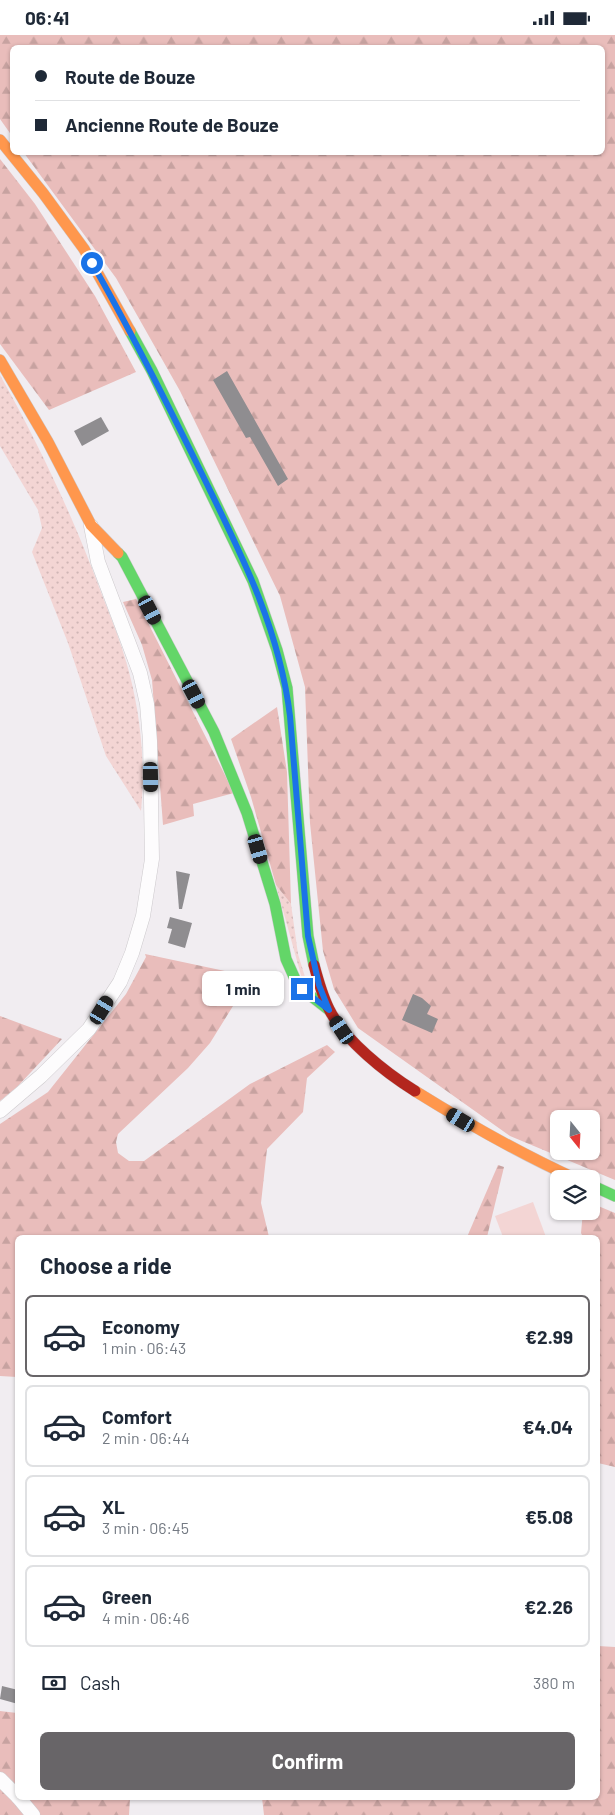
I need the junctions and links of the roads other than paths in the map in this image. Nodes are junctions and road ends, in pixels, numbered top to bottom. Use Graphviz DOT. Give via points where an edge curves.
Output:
graph roads {
  1 [pos="0,140"];
  2 [pos="10,152"];
  3 [pos="12,155"];
  4 [pos="0,360"];
  5 [pos="90,525"];
  6 [pos="329,1010"];
  7 [pos="0,1111"];
  8 [pos="557,1170"];
  9 [pos="600,1189"];
  10 [pos="615,1196"];
  11 [pos="0,1779"];
  12 [pos="15,1794"];
  13 [pos="20,1800"];
  14 [pos="33,1815"];
  1 -- 2 [label="main road"];
  3 -- 6 [label="main road" via="84,249 152,371 254,581 287,688 308,936 319,985"];
  4 -- 5 [label="main road" via="48,442"];
  5 -- 6 [label="main road" via="122,557 214,732 248,813 275,904 286,959 302,989"];
  5 -- 7 [label="street" via="98,563 140,673 147,704 152,859 143,916 120,982 89,1029 42,1076"];
  6 -- 8 [label="main road" via="342,1030 394,1079 478,1130"];
  9 -- 10 [label="main road"];
  11 -- 12 [label="street"];
  13 -- 14 [label="street"];
}
